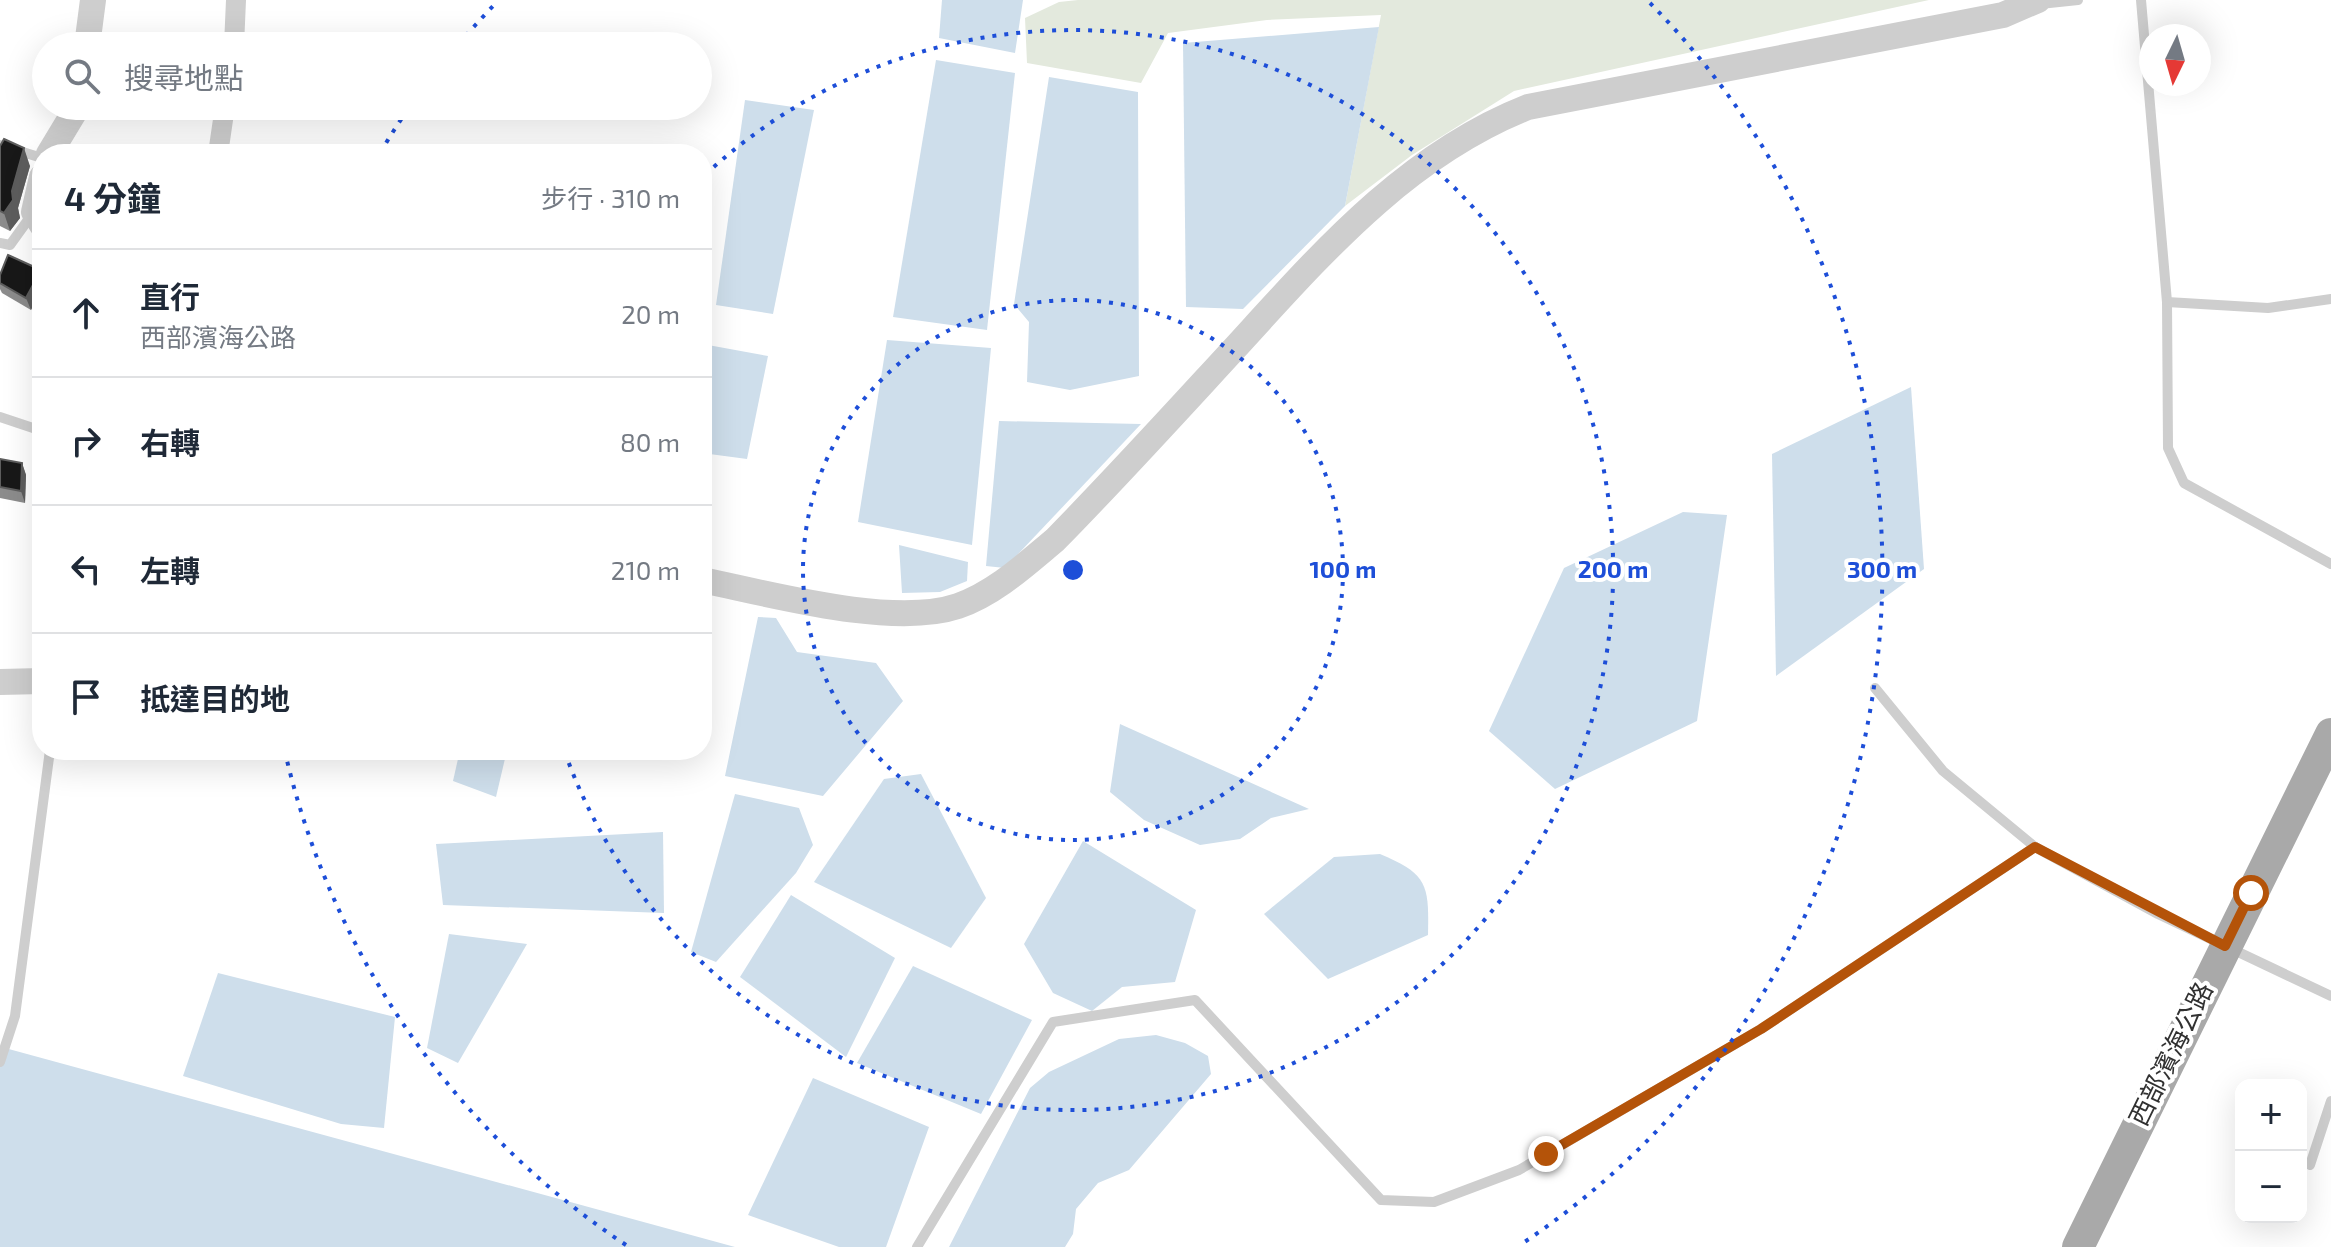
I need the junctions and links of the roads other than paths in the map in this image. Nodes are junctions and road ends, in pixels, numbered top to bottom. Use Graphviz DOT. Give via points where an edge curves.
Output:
graph roads {
  1 [pos="93,0"];
  2 [pos="236,0"];
  3 [pos="2078,0"];
  4 [pos="2141,0"];
  5 [pos="2034,3"];
  6 [pos="89,32"];
  7 [pos="235,32"];
  8 [pos="70,120"];
  9 [pos="223,120"];
  10 [pos="55,144"];
  11 [pos="219,144"];
  12 [pos="0,145"];
  13 [pos="32,155"];
  14 [pos="32,225"];
  15 [pos="0,243"];
  16 [pos="2331,299"];
  17 [pos="2167,302"];
  18 [pos="0,417"];
  19 [pos="32,428"];
  20 [pos="2331,564"];
  21 [pos="712,582"];
  22 [pos="32,681"];
  23 [pos="0,682"];
  24 [pos="1875,688"];
  25 [pos="2331,734"];
  26 [pos="49,760"];
  27 [pos="2035,847"];
  28 [pos="2225,946"];
  29 [pos="2331,996"];
  30 [pos="0,1062"];
  31 [pos="2331,1101"];
  32 [pos="2310,1165"];
  33 [pos="917,1247"];
  34 [pos="2078,1247"];
  1 -- 6 [label="street"];
  2 -- 7 [label="street"];
  3 -- 5 [label="lane"];
  4 -- 17 [label="lane"];
  5 -- 21 [label="street" via="2003,15 1870,43 1528,107 1492,121 1373,202 1055,540 1010,578 958,606 895,616"];
  8 -- 10 [label="street"];
  9 -- 11 [label="street"];
  12 -- 13 [label="lane"];
  14 -- 15 [label="lane" via="10,245"];
  16 -- 17 [label="lane" via="2268,308"];
  17 -- 20 [label="lane" via="2168,448 2184,483"];
  18 -- 19 [label="lane"];
  22 -- 23 [label="street"];
  24 -- 27 [label="lane" via="1943,771"];
  25 -- 28 [label="main road, 西部濱海公路"];
  26 -- 30 [label="lane" via="15,1016"];
  27 -- 28 [label="lane"];
  27 -- 33 [label="lane" via="1761,1029 1519,1170 1434,1202 1381,1200 1195,1000 1053,1022"];
  28 -- 29 [label="lane"];
  28 -- 34 [label="main road, 西部濱海公路"];
  31 -- 32 [label="lane"];
}
